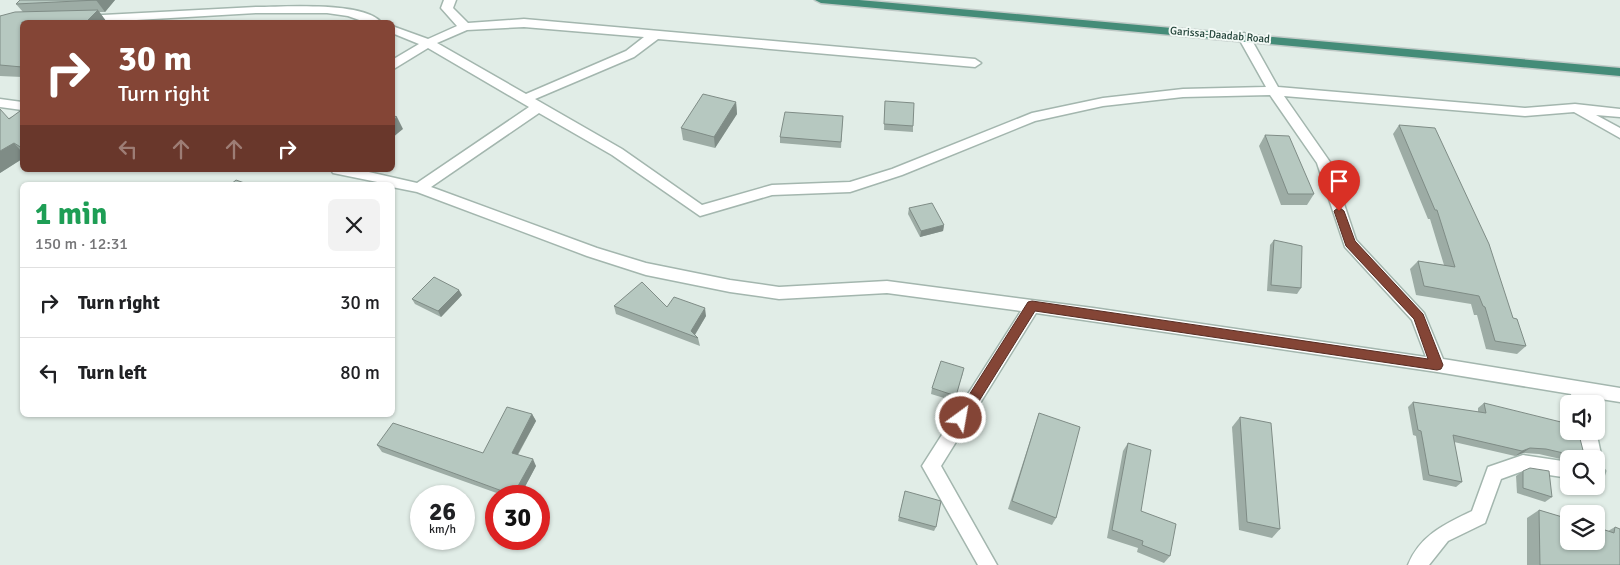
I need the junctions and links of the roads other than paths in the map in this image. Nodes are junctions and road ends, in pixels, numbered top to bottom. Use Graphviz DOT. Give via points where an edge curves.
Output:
graph roads {
  1 [pos="450,0"];
  2 [pos="821,0"];
  3 [pos="74,20"];
  4 [pos="370,20"];
  5 [pos="465,27"];
  6 [pos="395,30"];
  7 [pos="656,34"];
  8 [pos="1244,37"];
  9 [pos="428,42"];
  10 [pos="975,63"];
  11 [pos="395,64"];
  12 [pos="1620,72"];
  13 [pos="1274,92"];
  14 [pos="525,99"];
  15 [pos="0,103"];
  16 [pos="20,106"];
  17 [pos="538,107"];
  18 [pos="1575,108"];
  19 [pos="1620,113"];
  20 [pos="1620,134"];
  21 [pos="347,172"];
  22 [pos="392,182"];
  23 [pos="395,183"];
  24 [pos="419,188"];
  25 [pos="1032,306"];
  26 [pos="1437,365"];
  27 [pos="1574,395"];
  28 [pos="1605,395"];
  29 [pos="1620,395"];
  30 [pos="1560,469"];
  31 [pos="988,565"];
  32 [pos="1417,565"];
  1 -- 5 [label="street" via="447,8"];
  2 -- 8 [label="highway, Garissa-Daadab Road"];
  3 -- 4 [label="street" via="256,10 318,10 350,13"];
  5 -- 7 [label="street" via="524,23"];
  5 -- 9 [label="street"];
  6 -- 9 [label="street"];
  7 -- 10 [label="street"];
  7 -- 14 [label="street" via="630,54"];
  8 -- 12 [label="highway, Garissa-Daadab Road"];
  8 -- 13 [label="street"];
  9 -- 11 [label="street"];
  9 -- 14 [label="street"];
  13 -- 17 [label="street" via="1183,93 1102,102 1032,117 906,169 850,187 772,190 700,211 616,152"];
  13 -- 18 [label="street" via="1524,112"];
  13 -- 26 [label="street" via="1323,162 1350,243 1419,317"];
  14 -- 17 [label="street"];
  15 -- 16 [label="street"];
  17 -- 24 [label="street"];
  18 -- 19 [label="street"];
  18 -- 20 [label="street"];
  21 -- 22 [label="street"];
  23 -- 24 [label="street"];
  24 -- 25 [label="street" via="592,252 646,269 730,286 778,293 887,287"];
  25 -- 26 [label="street"];
  25 -- 31 [label="street" via="931,466"];
  26 -- 27 [label="street"];
  28 -- 29 [label="street"];
  30 -- 32 [label="street" via="1523,463 1494,473 1479,517 1442,535"];
}
